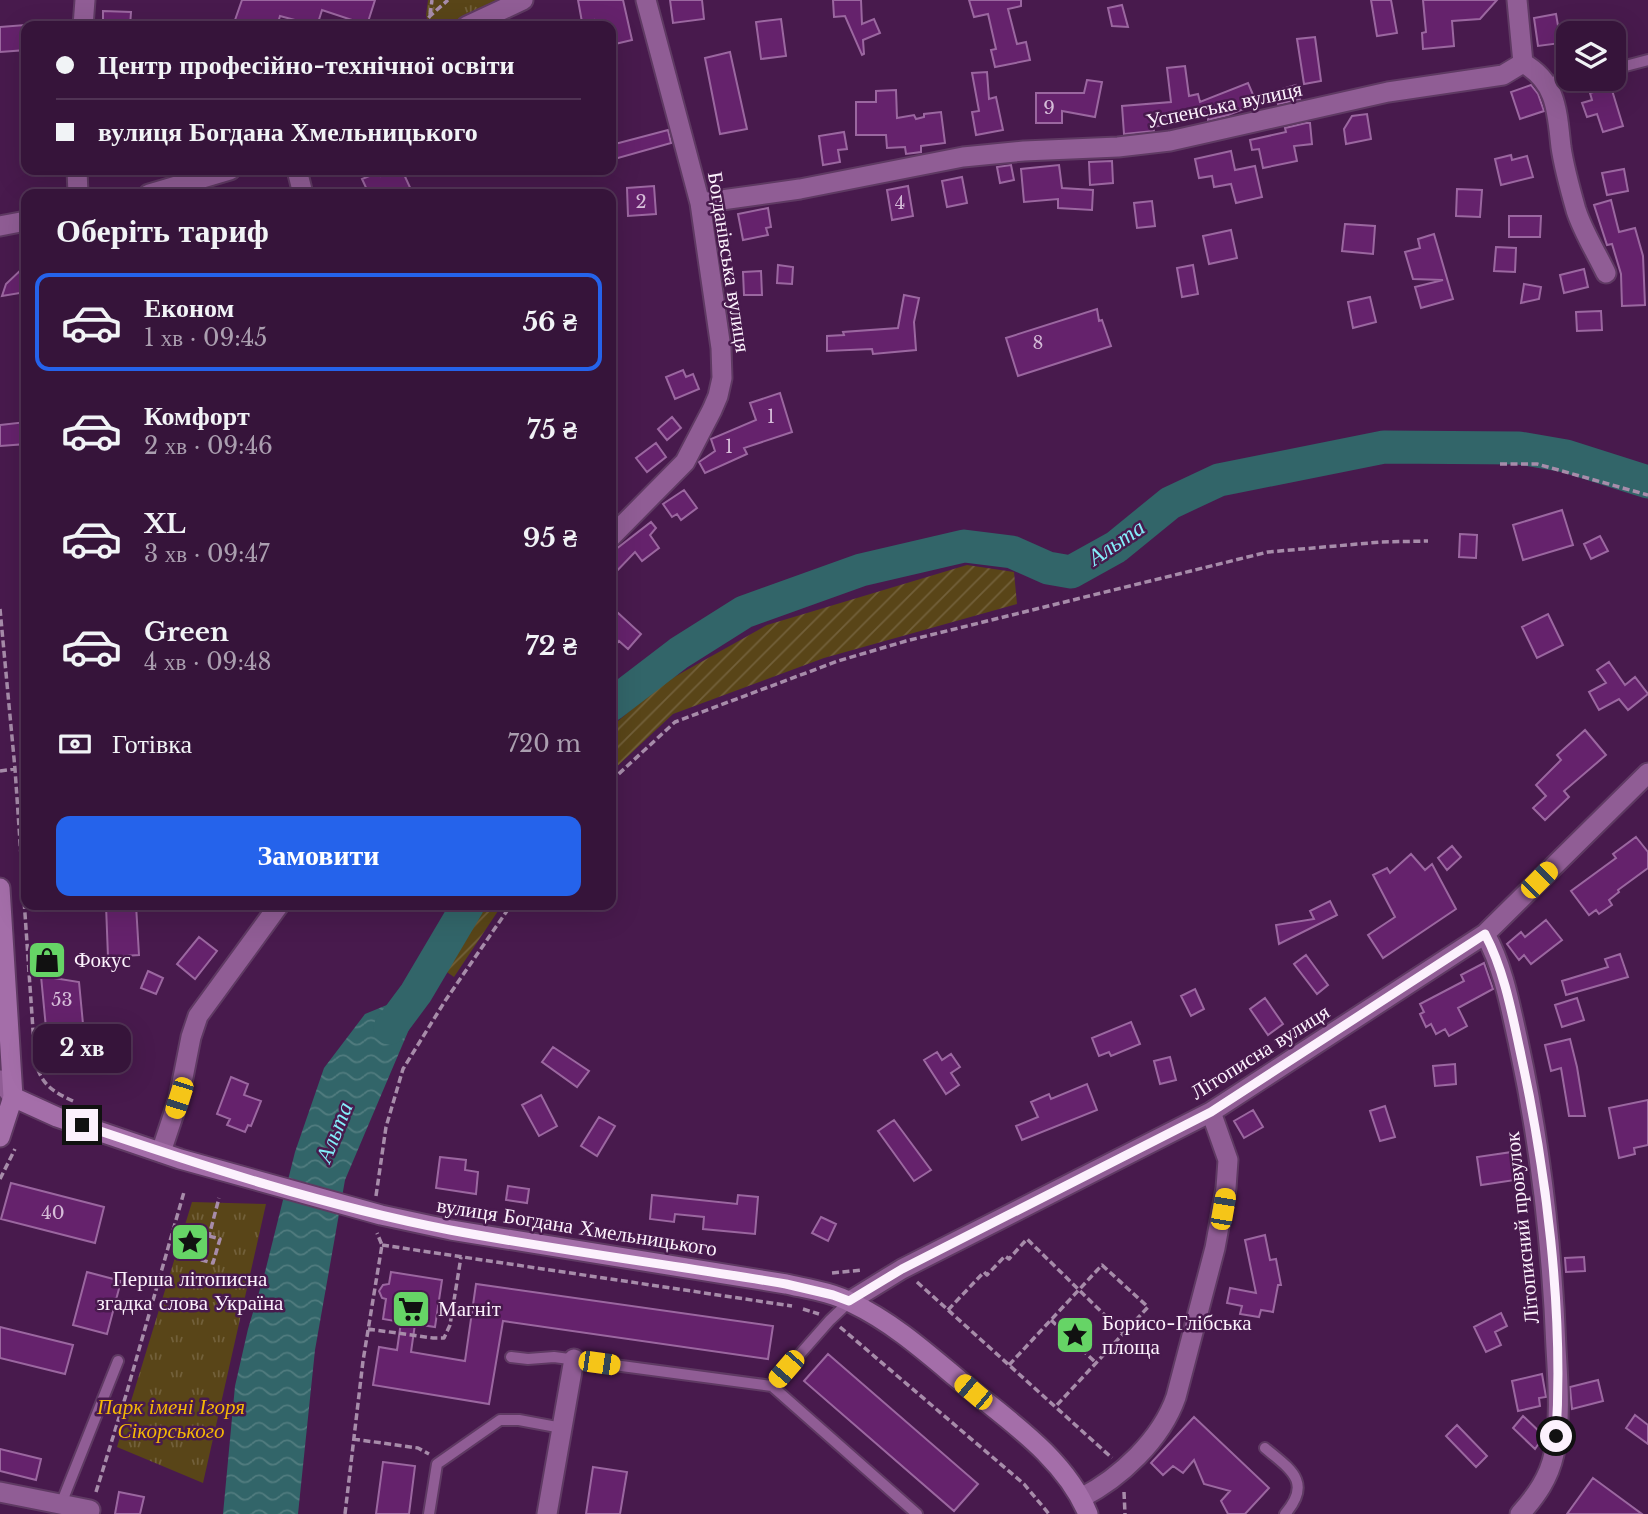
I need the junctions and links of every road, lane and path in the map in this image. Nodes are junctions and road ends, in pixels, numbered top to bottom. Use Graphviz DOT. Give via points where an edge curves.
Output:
graph roads {
  1 [pos="85,0"];
  2 [pos="432,0"];
  3 [pos="449,0"];
  4 [pos="523,0"];
  5 [pos="646,0"];
  6 [pos="1517,0"];
  7 [pos="430,16"];
  8 [pos="83,21"];
  9 [pos="426,21"];
  10 [pos="478,21"];
  11 [pos="1648,60"];
  12 [pos="1523,63"];
  13 [pos="1626,66"];
  14 [pos="1556,81"];
  15 [pos="1547,83"];
  16 [pos="213,175"];
  17 [pos="166,189"];
  18 [pos="701,203"];
  19 [pos="21,222"];
  20 [pos="0,226"];
  21 [pos="1606,273"];
  22 [pos="1500,464"];
  23 [pos="1648,495"];
  24 [pos="616,532"];
  25 [pos="1427,541"];
  26 [pos="0,609"];
  27 [pos="15,769"];
  28 [pos="0,771"];
  29 [pos="1648,773"];
  30 [pos="616,776"];
  31 [pos="21,862"];
  32 [pos="0,888"];
  33 [pos="24,910"];
  34 [pos="275,910"];
  35 [pos="508,910"];
  36 [pos="1485,934"];
  37 [pos="0,1080"];
  38 [pos="13,1097"];
  39 [pos="85,1105"];
  40 [pos="1211,1112"];
  41 [pos="8,1142"];
  42 [pos="161,1152"];
  43 [pos="0,1179"];
  44 [pos="184,1192"];
  45 [pos="219,1198"];
  46 [pos="368,1204"];
  47 [pos="209,1236"];
  48 [pos="461,1257"];
  49 [pos="1078,1291"];
  50 [pos="849,1301"];
  51 [pos="948,1310"];
  52 [pos="830,1320"];
  53 [pos="1051,1320"];
  54 [pos="368,1329"];
  55 [pos="1123,1333"];
  56 [pos="512,1357"];
  57 [pos="574,1359"];
  58 [pos="118,1361"];
  59 [pos="1096,1363"];
  60 [pos="1009,1365"];
  61 [pos="772,1386"];
  62 [pos="1055,1406"];
  63 [pos="562,1429"];
  64 [pos="353,1438"];
  65 [pos="1265,1448"];
  66 [pos="437,1464"];
  67 [pos="0,1492"];
  68 [pos="61,1504"];
  69 [pos="1084,1506"];
  70 [pos="89,1512"];
  71 [pos="1125,1513"];
  72 [pos="345,1514"];
  73 [pos="429,1514"];
  74 [pos="547,1514"];
  75 [pos="917,1514"];
  76 [pos="1049,1514"];
  77 [pos="1119,1514"];
  78 [pos="1284,1514"];
  79 [pos="1520,1514"];
  1 -- 8 [label="street"];
  2 -- 7 [label="path"];
  3 -- 7 [label="path"];
  4 -- 10 [label="street"];
  5 -- 18 [label="street, Богданівська вулиця"];
  6 -- 12 [label="street"];
  7 -- 9 [label="path"];
  11 -- 13 [label="lane"];
  12 -- 15 [label="street"];
  12 -- 18 [label="street, Успенська вулиця" via="1503,75 1399,90 1170,141 963,158 800,190"];
  14 -- 15 [label="lane"];
  15 -- 21 [label="street" via="1559,117 1564,163 1577,211"];
  16 -- 17 [label="street"];
  18 -- 24 [label="street, Богданівська вулиця" via="721,348 718,396 695,446"];
  19 -- 20 [label="street"];
  22 -- 23 [label="path" via="1537,464"];
  25 -- 30 [label="path" via="1268,552 883,647 675,722"];
  26 -- 27 [label="path"];
  27 -- 28 [label="path"];
  27 -- 31 [label="path"];
  29 -- 36 [label="street, Літописна вулиця"];
  32 -- 38 [label="main road"];
  33 -- 39 [label="path" via="38,1071 47,1087"];
  34 -- 42 [label="street" via="198,1016"];
  35 -- 46 [label="path" via="403,1069"];
  36 -- 40 [label="street, Літописна вулиця"];
  36 -- 79 [label="street, Літописний провулок" via="1498,963 1527,1081 1555,1308 1555,1451 1538,1493"];
  37 -- 38 [label="street, вулиця Богдана Хмельницького"];
  38 -- 41 [label="main road"];
  38 -- 42 [label="main road, вулиця Богдана Хмельницького"];
  40 -- 50 [label="street, Літописна вулиця" via="902,1269"];
  40 -- 69 [label="street" via="1228,1160 1226,1188 1176,1397 1146,1444"];
  41 -- 43 [label="path"];
  42 -- 46 [label="main road, вулиця Богдана Хмельницького" via="257,1182"];
  44 -- 70 [label="path"];
  45 -- 47 [label="path"];
  46 -- 50 [label="main road, вулиця Богдана Хмельницького" via="451,1230 795,1286"];
  47 -- 47 [label="path" via="197,1233 190,1256 214,1263 220,1239"];
  48 -- 52 [label="path" via="792,1306"];
  48 -- 54 [label="path" via="444,1338"];
  48 -- 54 [label="path" via="382,1245"];
  49 -- 51 [label="path" via="1027,1239 1009,1259 1005,1256 987,1275 984,1272"];
  49 -- 53 [label="path"];
  49 -- 55 [label="path"];
  49 -- 55 [label="path" via="1102,1265 1148,1307"];
  50 -- 52 [label="lane"];
  50 -- 69 [label="main road, вулиця Богдана Хмельницького" via="916,1344 1030,1439 1050,1458"];
  52 -- 61 [label="lane"];
  52 -- 76 [label="path" via="1024,1484"];
  53 -- 59 [label="path"];
  53 -- 60 [label="path"];
  54 -- 64 [label="path"];
  55 -- 59 [label="path"];
  56 -- 57 [label="lane"];
  57 -- 61 [label="lane"];
  57 -- 63 [label="street"];
  58 -- 68 [label="lane"];
  59 -- 62 [label="path"];
  61 -- 75 [label="lane"];
  63 -- 66 [label="lane" via="500,1420"];
  63 -- 74 [label="street"];
  64 -- 66 [label="path" via="418,1448"];
  64 -- 72 [label="path"];
  65 -- 78 [label="lane" via="1297,1480 1296,1498"];
  66 -- 73 [label="lane"];
  67 -- 68 [label="street"];
  68 -- 70 [label="street"];
  71 -- 77 [label="path"];
}
